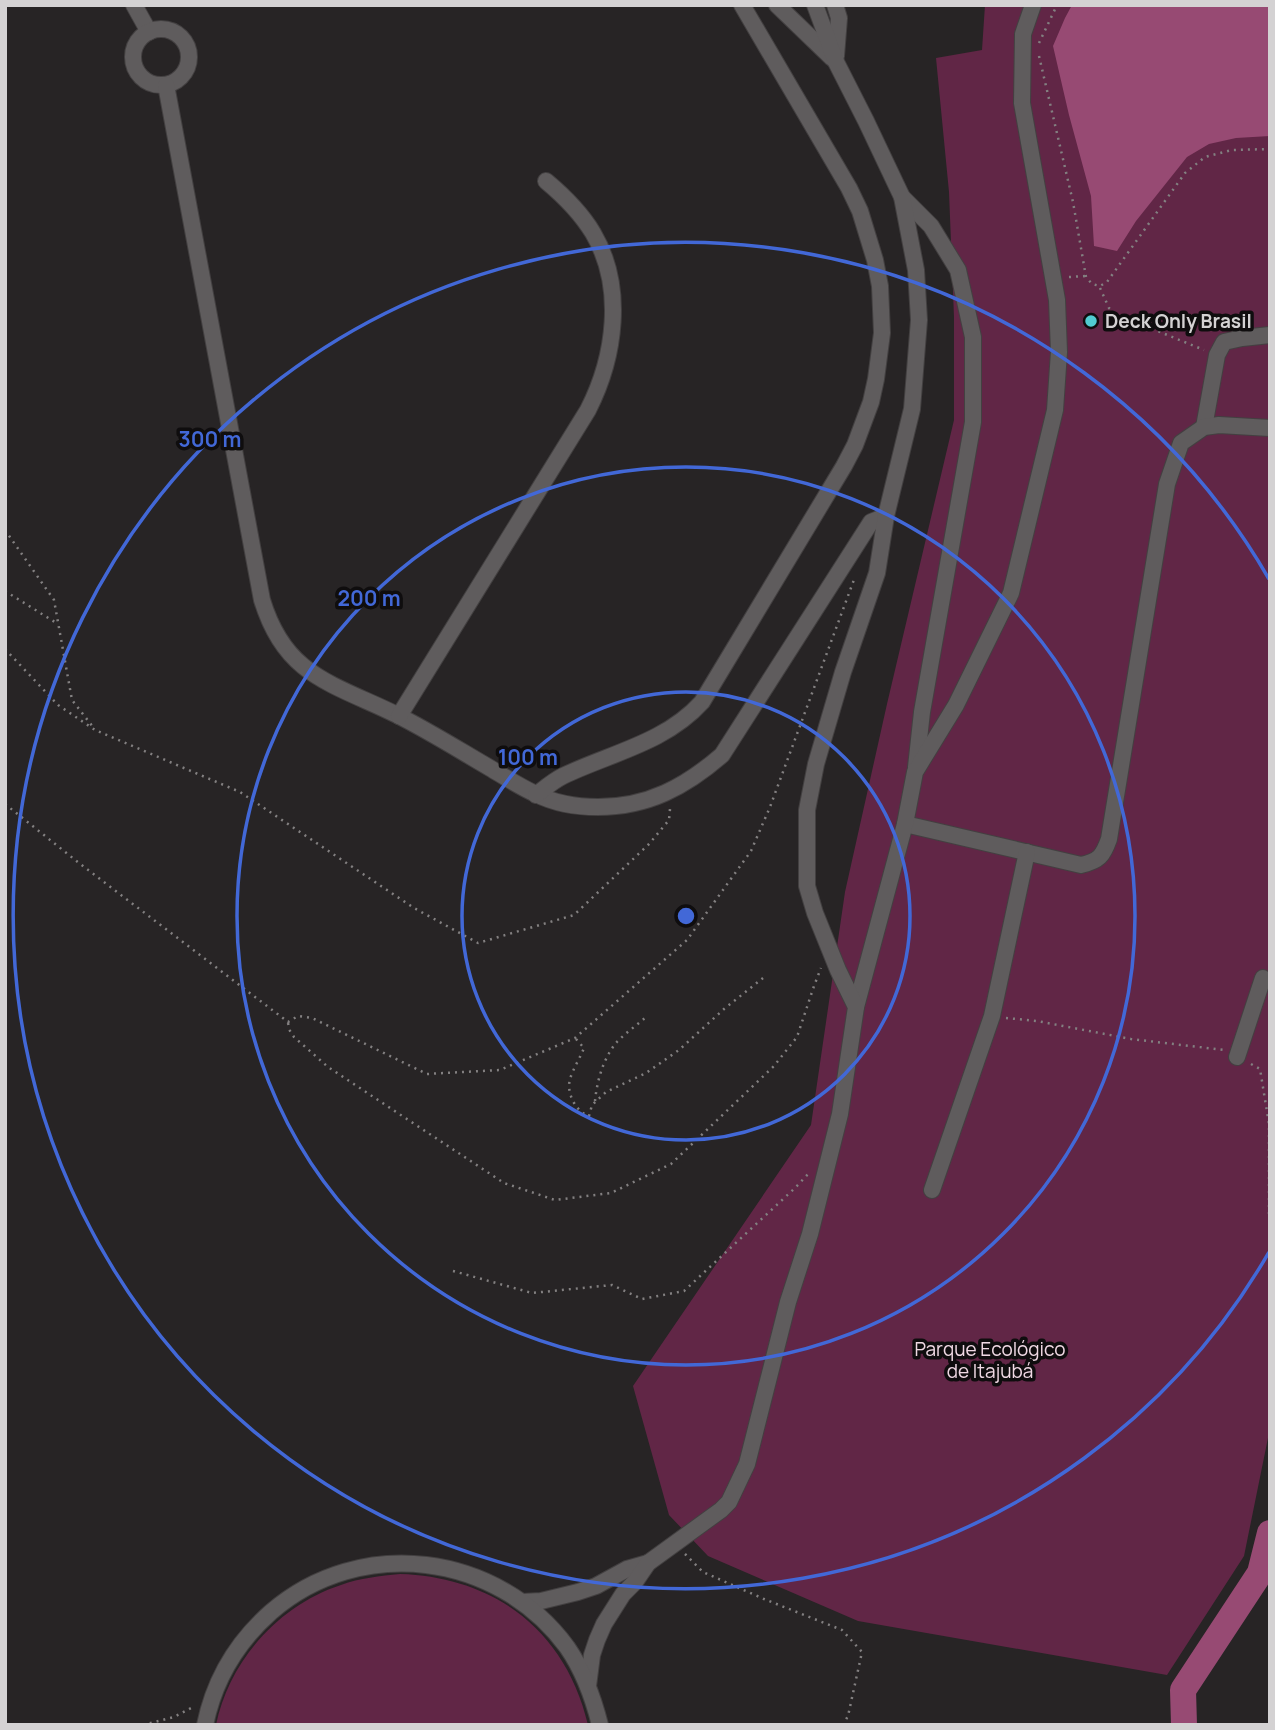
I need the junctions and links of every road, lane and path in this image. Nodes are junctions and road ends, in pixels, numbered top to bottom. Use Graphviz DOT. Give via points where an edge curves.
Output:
graph roads {
  1 [pos="134,5"];
  2 [pos="742,5"];
  3 [pos="777,5"];
  4 [pos="815,5"];
  5 [pos="835,5"];
  6 [pos="1033,5"];
  7 [pos="1057,5"];
  8 [pos="149,32"];
  9 [pos="836,62"];
  10 [pos="166,85"];
  11 [pos="1270,149"];
  12 [pos="546,181"];
  13 [pos="902,197"];
  14 [pos="1100,286"];
  15 [pos="1270,335"];
  16 [pos="1217,355"];
  17 [pos="1204,427"];
  18 [pos="1270,428"];
  19 [pos="886,516"];
  20 [pos="5,530"];
  21 [pos="858,570"];
  22 [pos="5,591"];
  23 [pos="58,624"];
  24 [pos="5,649"];
  25 [pos="399,716"];
  26 [pos="95,730"];
  27 [pos="915,772"];
  28 [pos="671,792"];
  29 [pos="536,794"];
  30 [pos="5,804"];
  31 [pos="905,824"];
  32 [pos="1027,852"];
  33 [pos="830,949"];
  34 [pos="763,978"];
  35 [pos="1263,978"];
  36 [pos="856,1007"];
  37 [pos="992,1016"];
  38 [pos="646,1017"];
  39 [pos="288,1022"];
  40 [pos="575,1038"];
  41 [pos="1237,1056"];
  42 [pos="595,1101"];
  43 [pos="813,1170"];
  44 [pos="932,1190"];
  45 [pos="1269,1219"];
  46 [pos="453,1271"];
  47 [pos="676,1544"];
  48 [pos="648,1563"];
  49 [pos="522,1602"];
  50 [pos="588,1686"];
  51 [pos="214,1693"];
  52 [pos="143,1725"];
  53 [pos="205,1725"];
  54 [pos="600,1725"];
  55 [pos="846,1725"];
  1 -- 8 [label="street"];
  2 -- 29 [label="street" via="849,188 868,236 882,309 880,356 871,402 844,466 702,702 661,735 561,777"];
  3 -- 9 [label="street"];
  4 -- 9 [label="street"];
  5 -- 9 [label="street" via="839,18"];
  6 -- 27 [label="street" via="1023,34 1022,103 1057,300 1055,410 1011,593 956,705"];
  7 -- 14 [label="path" via="1037,48 1086,276"];
  8 -- 10 [label="street" via="137,43 134,66 143,79"];
  8 -- 10 [label="street" via="172,31 188,48 186,72"];
  9 -- 13 [label="street"];
  10 -- 25 [label="street" via="266,615 281,642 316,676"];
  11 -- 14 [label="path" via="1232,150 1205,157 1185,173"];
  12 -- 25 [label="street" via="585,221 601,250 612,300 609,357 588,410"];
  13 -- 19 [label="street" via="916,270 919,320 912,409"];
  13 -- 27 [label="street" via="931,226 958,270 973,337 973,422"];
  14 -- 16 [label="path" via="1116,314"];
  15 -- 16 [label="street" via="1224,342"];
  16 -- 17 [label="street"];
  17 -- 18 [label="street"];
  17 -- 32 [label="street" via="1181,443 1167,484 1104,852 1096,862 1082,865"];
  19 -- 28 [label="street" via="871,522 722,755"];
  19 -- 33 [label="street" via="877,573 835,698 807,810 807,886"];
  20 -- 23 [label="path" via="54,600"];
  21 -- 40 [label="path" via="751,851 688,940"];
  22 -- 23 [label="path"];
  23 -- 26 [label="path" via="72,700"];
  24 -- 26 [label="path" via="58,705"];
  25 -- 29 [label="street"];
  26 -- 28 [label="path" via="240,792 414,908 478,943 575,915 669,820"];
  27 -- 31 [label="street"];
  28 -- 29 [label="street" via="635,803 598,807 566,804"];
  30 -- 39 [label="path"];
  31 -- 32 [label="street"];
  31 -- 36 [label="street"];
  32 -- 37 [label="street"];
  33 -- 36 [label="street"];
  33 -- 39 [label="path" via="797,1037 774,1066 671,1164 611,1193 555,1200 504,1183 328,1067 294,1037"];
  34 -- 42 [label="path" via="679,1050"];
  35 -- 41 [label="street"];
  36 -- 47 [label="street" via="839,1114 747,1464 722,1510"];
  37 -- 41 [label="path" via="1223,1049"];
  37 -- 44 [label="street"];
  38 -- 42 [label="path" via="616,1043 603,1066"];
  39 -- 40 [label="path" via="298,1016 312,1018 427,1074 499,1070"];
  40 -- 42 [label="path" via="584,1048 568,1082 572,1098 576,1109 589,1116"];
  41 -- 45 [label="path" via="1260,1069 1269,1124"];
  43 -- 46 [label="path" via="684,1291 642,1299 612,1285 532,1293"];
  47 -- 48 [label="street"];
  47 -- 55 [label="path" via="703,1572 842,1630 862,1652"];
  48 -- 49 [label="street" via="578,1592"];
  48 -- 50 [label="street" via="604,1623 592,1655"];
  49 -- 50 [label="street" via="567,1648"];
  49 -- 51 [label="street" via="484,1580 432,1565 378,1564 335,1575 296,1594 262,1621 234,1654"];
  50 -- 54 [label="street"];
  51 -- 52 [label="path" via="174,1717"];
  51 -- 53 [label="street"];
}
